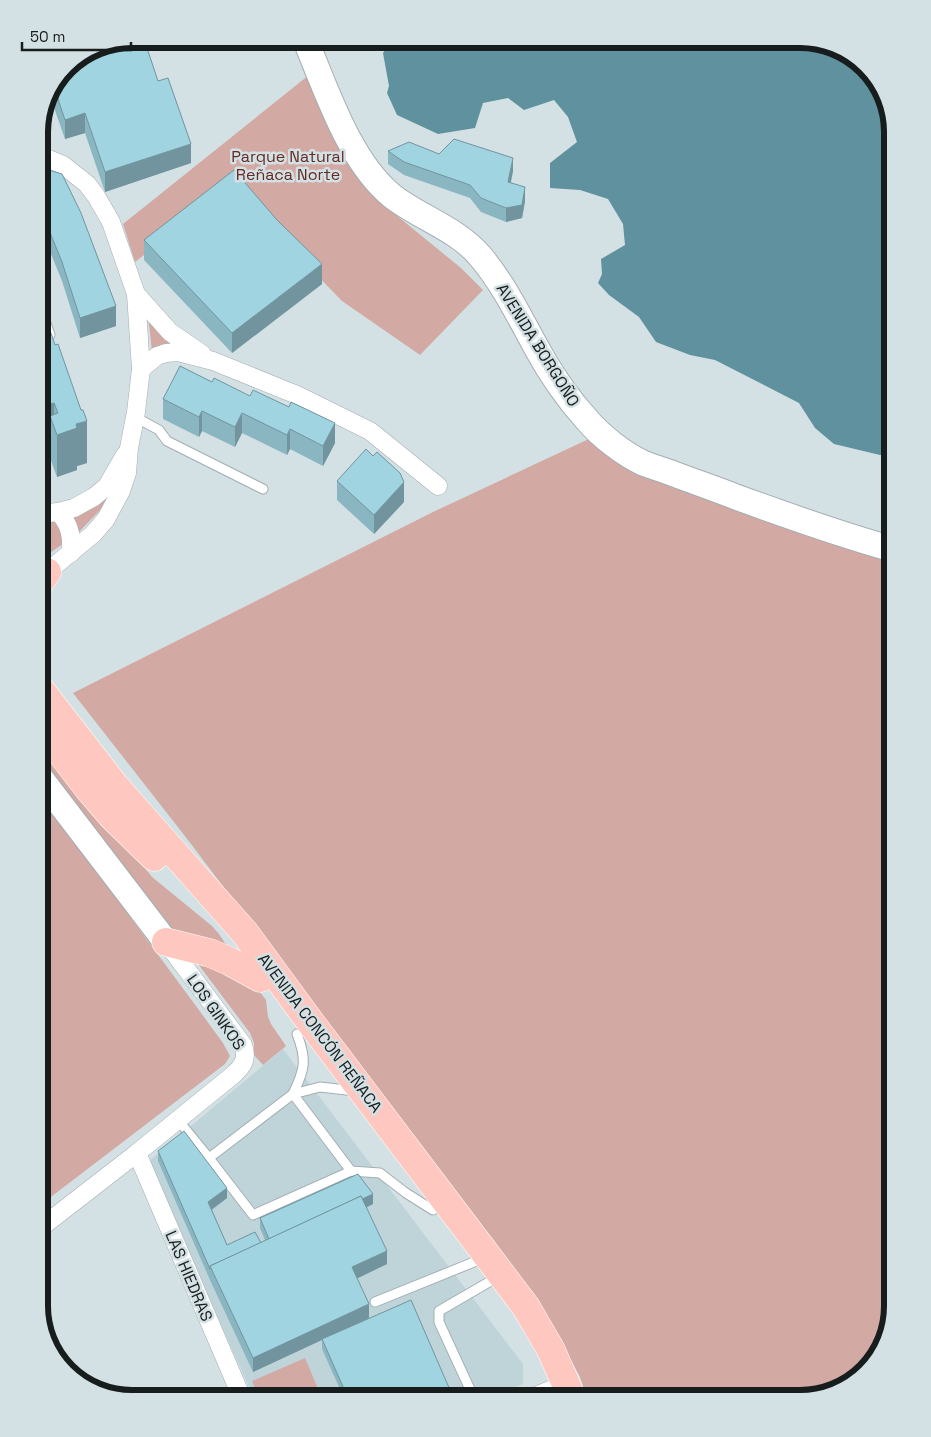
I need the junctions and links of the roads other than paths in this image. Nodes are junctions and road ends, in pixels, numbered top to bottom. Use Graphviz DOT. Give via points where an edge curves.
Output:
graph roads {
  1 [pos="309,48"];
  2 [pos="48,158"];
  3 [pos="136,294"];
  4 [pos="213,361"];
  5 [pos="141,369"];
  6 [pos="135,417"];
  7 [pos="129,448"];
  8 [pos="438,486"];
  9 [pos="263,489"];
  10 [pos="48,511"];
  11 [pos="48,512"];
  12 [pos="884,547"];
  13 [pos="71,553"];
  14 [pos="48,570"];
  15 [pos="48,700"];
  16 [pos="48,736"];
  17 [pos="48,788"];
  18 [pos="166,942"];
  19 [pos="260,978"];
  20 [pos="297,1034"];
  21 [pos="351,1091"];
  22 [pos="293,1094"];
  23 [pos="178,1120"];
  24 [pos="137,1153"];
  25 [pos="209,1158"];
  26 [pos="351,1171"];
  27 [pos="433,1210"];
  28 [pos="48,1222"];
  29 [pos="482,1272"];
  30 [pos="375,1302"];
  31 [pos="238,1389"];
  32 [pos="470,1390"];
  33 [pos="549,1390"];
  34 [pos="552,1390"];
  1 -- 12 [label="main road, AVENIDA BORGOÑO" via="333,106 372,176 391,195 449,230 479,255 561,387 588,421 620,449 687,479"];
  2 -- 3 [label="street" via="69,170 96,196 111,222"];
  3 -- 4 [label="street" via="170,332"];
  3 -- 5 [label="street"];
  4 -- 5 [label="street" via="178,352 166,353"];
  4 -- 8 [label="street" via="370,430"];
  5 -- 6 [label="street"];
  6 -- 7 [label="street"];
  6 -- 9 [label="lane" via="158,430 167,441"];
  7 -- 10 [label="street" via="108,486 94,497 74,508"];
  7 -- 13 [label="street" via="127,473 106,519"];
  11 -- 13 [label="street" via="64,519 72,540"];
  13 -- 14 [label="street"];
  15 -- 21 [label="main road, AVENIDA CONCÓN REÑACA" via="115,786 245,933 311,1024"];
  16 -- 19 [label="main road, AVENIDA CONCÓN REÑACA" via="112,816 187,890"];
  17 -- 18 [label="main road, LOS GINKOS"];
  18 -- 19 [label="main road" via="210,953"];
  18 -- 23 [label="street, LOS GINKOS" via="246,1051 242,1067"];
  19 -- 20 [label="main road, AVENIDA CONCÓN REÑACA"];
  20 -- 21 [label="main road, AVENIDA CONCÓN REÑACA"];
  20 -- 22 [label="lane" via="303,1049 304,1065"];
  21 -- 22 [label="lane" via="320,1087"];
  21 -- 27 [label="main road, AVENIDA CONCÓN REÑACA"];
  21 -- 34 [label="main road, AVENIDA CONCÓN REÑACA" via="526,1307 551,1350"];
  22 -- 25 [label="lane"];
  22 -- 26 [label="lane"];
  23 -- 24 [label="street, LOS GINKOS"];
  23 -- 25 [label="lane"];
  24 -- 28 [label="street, LOS GINKOS"];
  24 -- 31 [label="street, LAS HIEDRAS"];
  25 -- 26 [label="lane" via="253,1215"];
  26 -- 27 [label="lane" via="380,1173"];
  27 -- 29 [label="main road, AVENIDA CONCÓN REÑACA"];
  29 -- 30 [label="lane"];
  29 -- 32 [label="lane" via="439,1311 439,1322"];
  29 -- 33 [label="main road, AVENIDA CONCÓN REÑACA" via="524,1334"];
}
